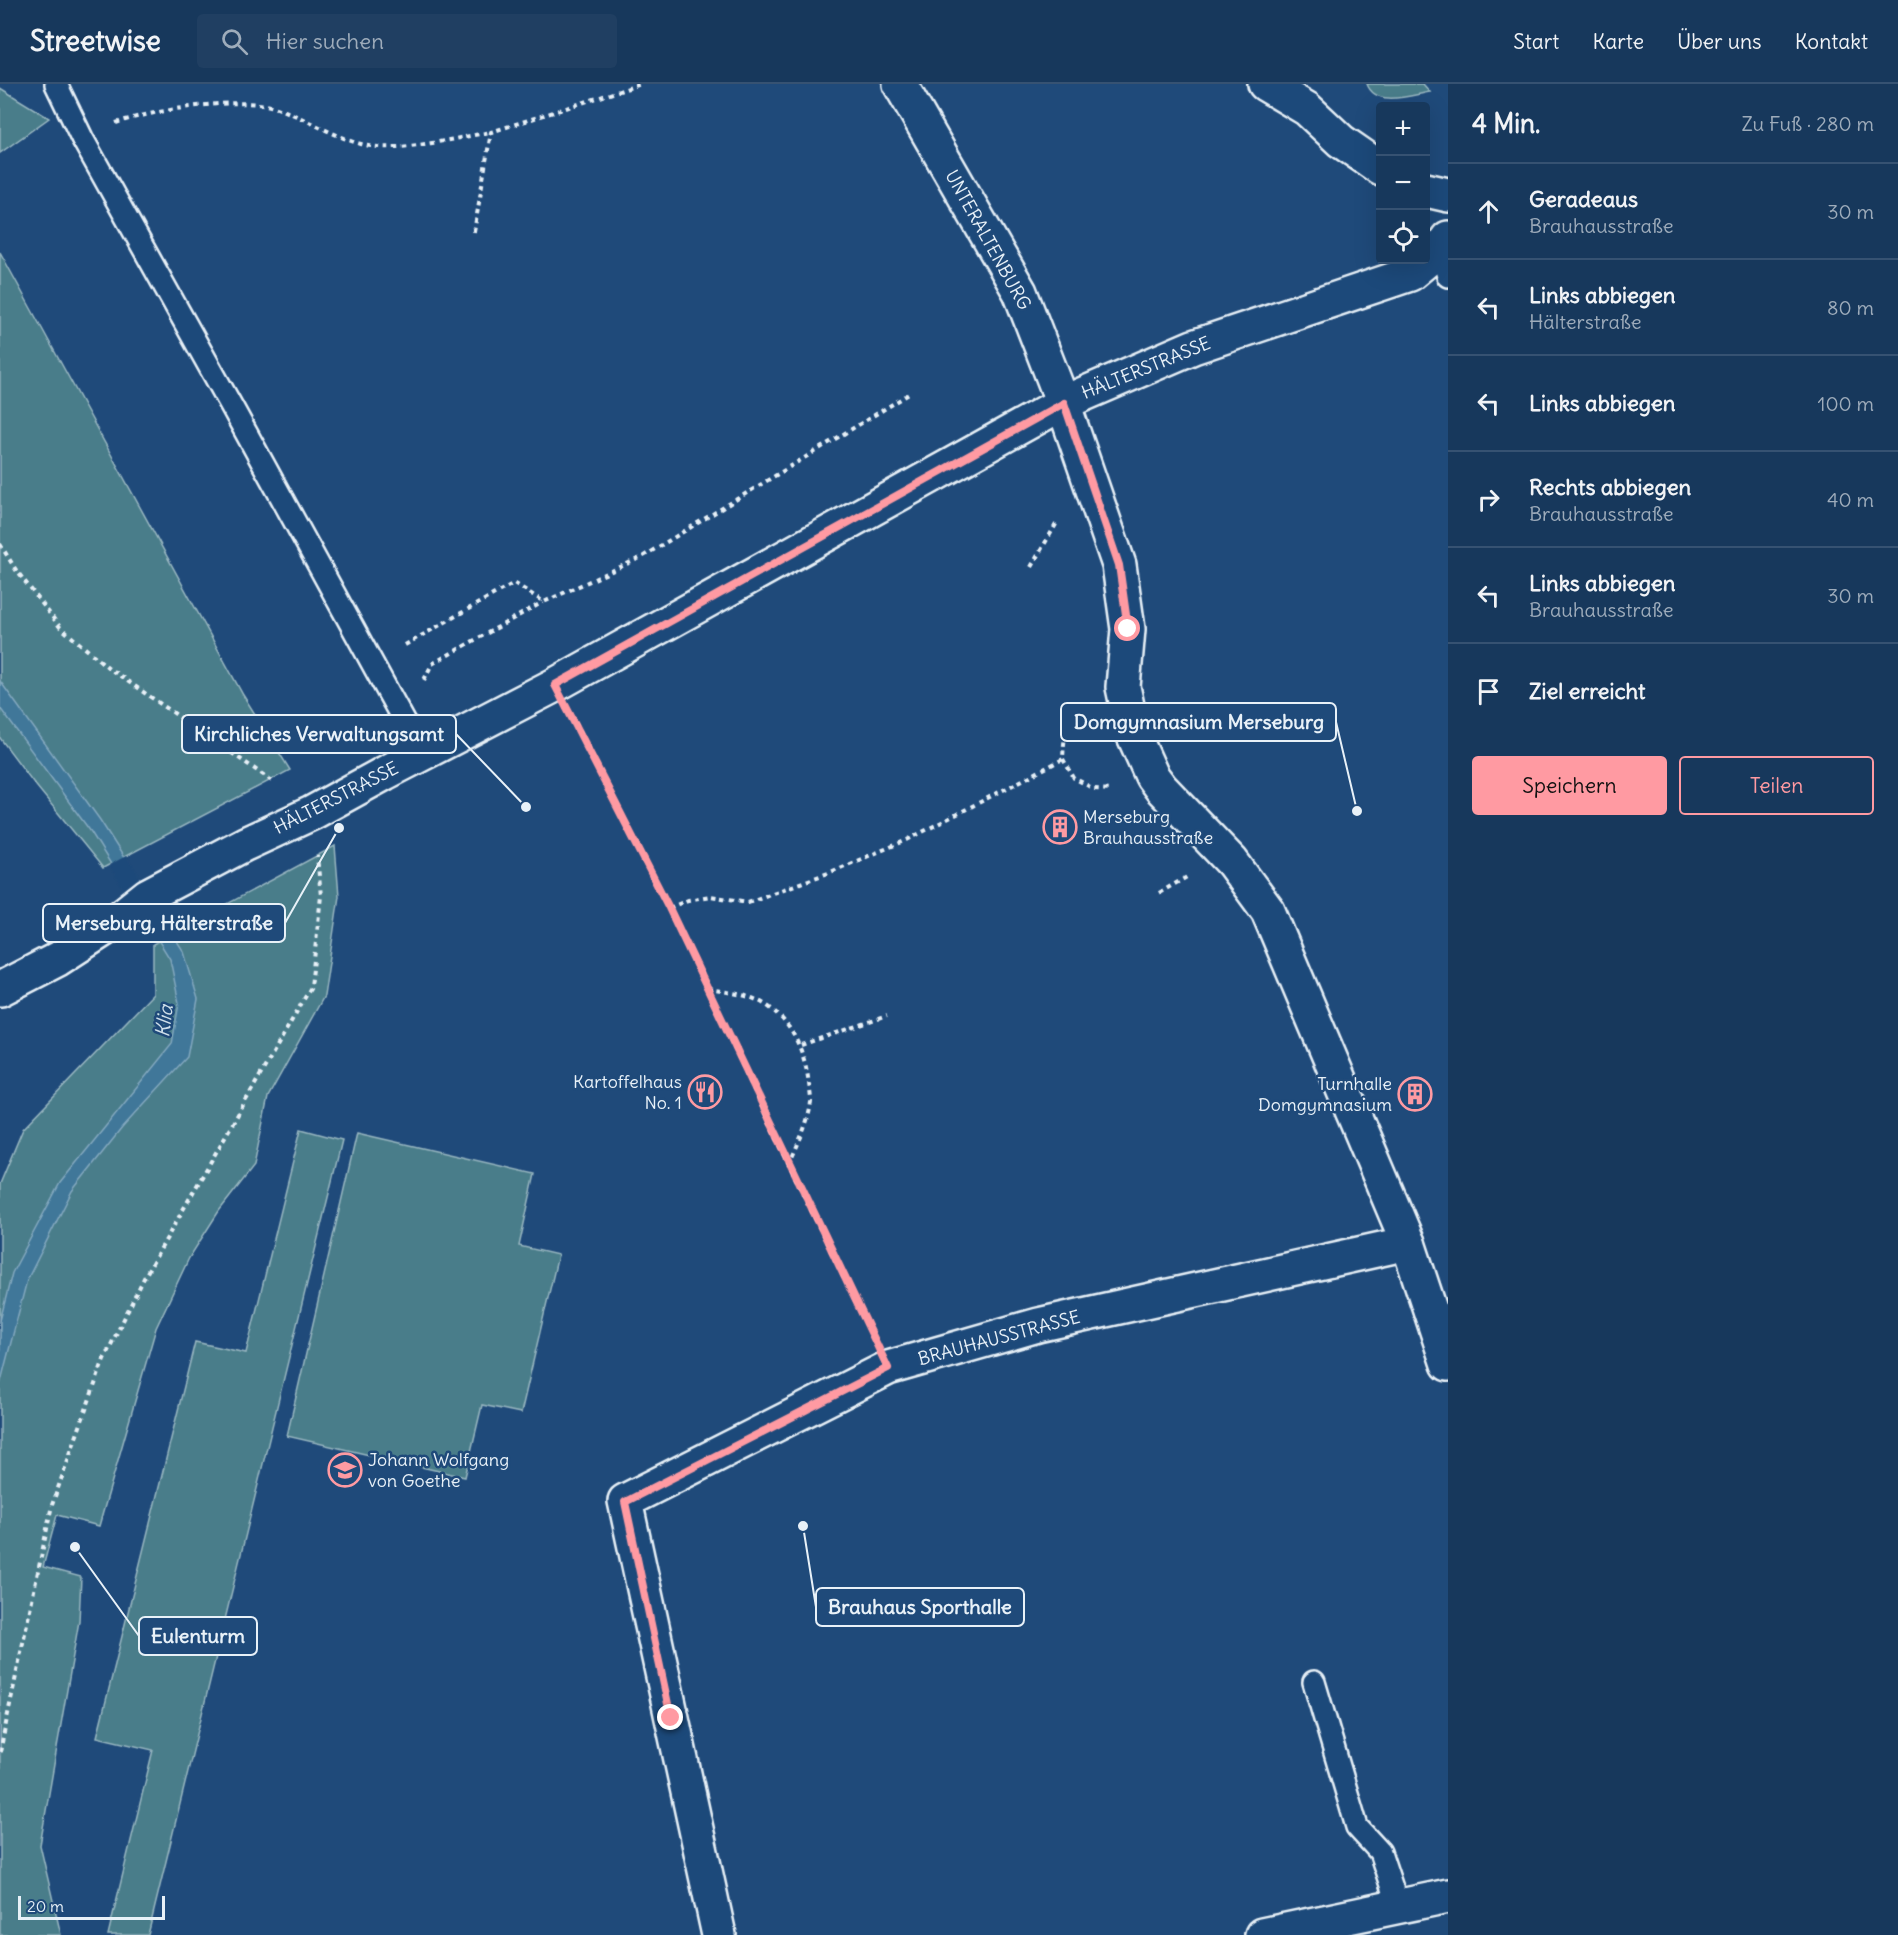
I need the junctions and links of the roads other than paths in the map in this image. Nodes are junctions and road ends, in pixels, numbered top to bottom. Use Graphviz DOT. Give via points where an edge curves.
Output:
graph roads {
  1 [pos="56,84"];
  2 [pos="900,84"];
  3 [pos="1265,84"];
  4 [pos="1376,165"];
  5 [pos="1430,191"];
  6 [pos="1448,195"];
  7 [pos="1445,254"];
  8 [pos="1064,403"];
  9 [pos="422,754"];
  10 [pos="0,989"];
  11 [pos="1408,1243"];
  12 [pos="1448,1364"];
  13 [pos="1314,1682"];
  14 [pos="1448,1896"];
  15 [pos="1398,1906"];
  16 [pos="719,1935"];
  17 [pos="1262,1935"];
  1 -- 9 [label="lane" via="82,138"];
  2 -- 8 [label="street, UNTERALTENBURG" via="1020,292"];
  3 -- 4 [label="street" via="1307,109 1341,141"];
  5 -- 6 [label="street"];
  7 -- 8 [label="street, HÄLTERSTRASSE" via="1410,274 1193,347"];
  8 -- 9 [label="street, HÄLTERSTRASSE" via="555,685"];
  8 -- 11 [label="street" via="1119,565 1128,629 1123,687 1133,734 1161,788 1232,862 1268,911"];
  9 -- 10 [label="street, HÄLTERSTRASSE" via="148,895 58,959"];
  11 -- 12 [label="street"];
  11 -- 16 [label="street, BRAUHAUSSTRASSE" via="1038,1325 888,1368 625,1502"];
  13 -- 15 [label="lane" via="1357,1827 1380,1852"];
  14 -- 15 [label="street"];
  15 -- 17 [label="street"];
}
